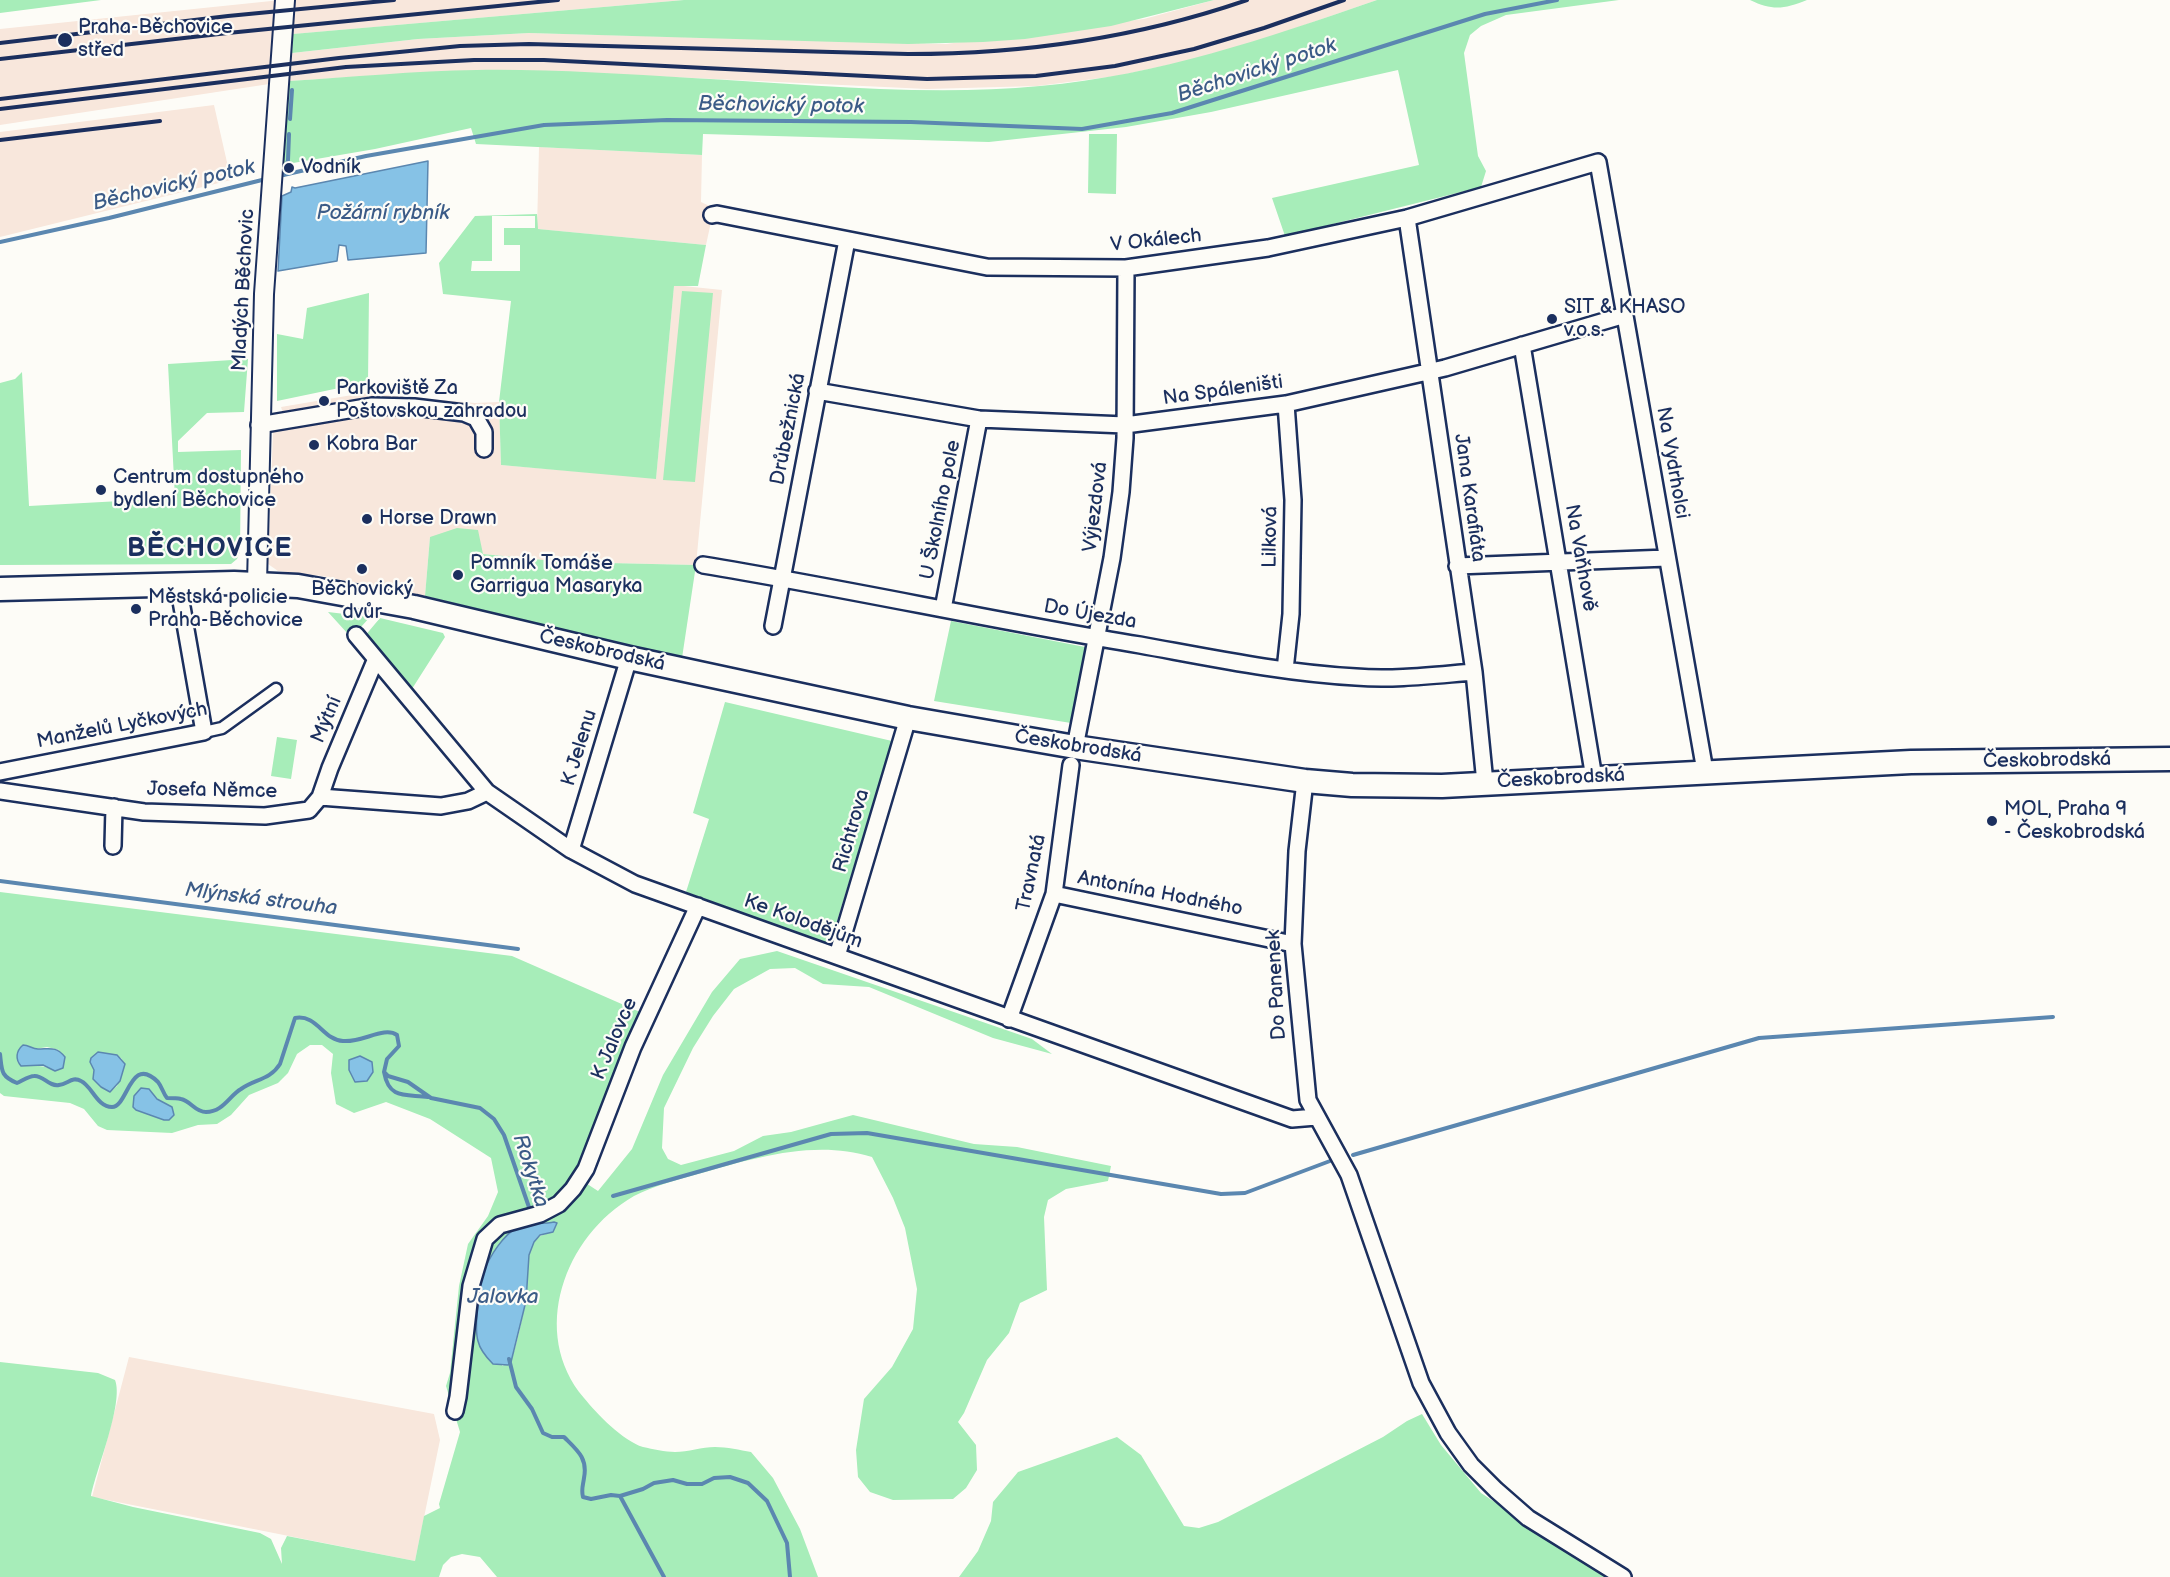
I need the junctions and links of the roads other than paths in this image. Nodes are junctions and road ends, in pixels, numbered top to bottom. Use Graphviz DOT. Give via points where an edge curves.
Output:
graph roads {
  1 [pos="285,0"];
  2 [pos="1598,162"];
  3 [pos="714,213"];
  4 [pos="1407,218"];
  5 [pos="847,240"];
  6 [pos="1126,268"];
  7 [pos="1625,315"];
  8 [pos="1522,345"];
  9 [pos="1430,372"];
  10 [pos="817,391"];
  11 [pos="1286,404"];
  12 [pos="979,419"];
  13 [pos="260,425"];
  14 [pos="1125,425"];
  15 [pos="484,449"];
  16 [pos="1667,558"];
  17 [pos="1560,562"];
  18 [pos="703,565"];
  19 [pos="1458,566"];
  20 [pos="781,578"];
  21 [pos="257,583"];
  22 [pos="178,584"];
  23 [pos="0,589"];
  24 [pos="943,609"];
  25 [pos="773,626"];
  26 [pos="356,635"];
  27 [pos="1095,638"];
  28 [pos="629,658"];
  29 [pos="375,661"];
  30 [pos="1284,670"];
  31 [pos="1474,672"];
  32 [pos="276,689"];
  33 [pos="908,718"];
  34 [pos="204,732"];
  35 [pos="1073,756"];
  36 [pos="2170,759"];
  37 [pos="0,771"];
  38 [pos="1705,771"];
  39 [pos="1594,778"];
  40 [pos="1305,781"];
  41 [pos="1485,783"];
  42 [pos="6,792"];
  43 [pos="487,792"];
  44 [pos="320,797"];
  45 [pos="114,807"];
  46 [pos="113,846"];
  47 [pos="571,849"];
  48 [pos="1054,894"];
  49 [pos="698,906"];
  50 [pos="1293,944"];
  51 [pos="837,956"];
  52 [pos="1010,1019"];
  53 [pos="1316,1117"];
  54 [pos="455,1410"];
  55 [pos="1623,1577"];
  1 -- 13 [label="street, Mladých Běchovic" via="264,294"];
  2 -- 4 [label="street, V Okálech"];
  2 -- 7 [label="street, Na Vydrholci"];
  3 -- 5 [label="street, V Okálech"];
  4 -- 6 [label="street, V Okálech" via="1268,248"];
  4 -- 9 [label="street, Jana Karafiáta"];
  5 -- 6 [label="street, V Okálech" via="987,267"];
  5 -- 10 [label="street, Drůbežnická"];
  6 -- 14 [label="street, Výjezdová"];
  7 -- 8 [label="street, Na Spáleništi"];
  7 -- 16 [label="street, Na Vydrholci"];
  8 -- 9 [label="street, Na Spáleništi"];
  8 -- 17 [label="street, Na Vaňhově"];
  9 -- 11 [label="street, Na Spáleništi"];
  9 -- 19 [label="street, Jana Karafiáta"];
  10 -- 12 [label="street, Na Spáleništi"];
  10 -- 20 [label="street, Drůbežnická"];
  11 -- 14 [label="street, Na Spáleništi"];
  11 -- 30 [label="street, Lilková" via="1293,500 1290,614"];
  12 -- 14 [label="street, Na Spáleništi"];
  12 -- 24 [label="street, U Školního pole"];
  13 -- 15 [label="street" via="372,406 455,411 476,418 484,432"];
  13 -- 21 [label="street, Mladých Běchovic"];
  14 -- 27 [label="street, Výjezdová" via="1122,492"];
  16 -- 17 [label="street"];
  16 -- 38 [label="street, Na Vydrholci"];
  17 -- 19 [label="street"];
  17 -- 39 [label="street, Na Vaňhově"];
  18 -- 20 [label="street, Do Újezda"];
  19 -- 31 [label="street, Jana Karafiáta"];
  20 -- 24 [label="street, Do Újezda"];
  20 -- 25 [label="street, Drůbežnická"];
  21 -- 22 [label="main road, Českobrodská"];
  21 -- 28 [label="main road, Českobrodská" via="414,607"];
  22 -- 23 [label="main road, Českobrodská"];
  22 -- 34 [label="street"];
  24 -- 27 [label="street, Do Újezda"];
  26 -- 29 [label="street, Ke Kolodějům"];
  27 -- 30 [label="street, Do Újezda"];
  27 -- 35 [label="street, Výjezdová"];
  28 -- 33 [label="main road, Českobrodská"];
  28 -- 47 [label="street, K Jelenu"];
  29 -- 43 [label="street, Ke Kolodějům"];
  29 -- 44 [label="street, Mýtní"];
  30 -- 31 [label="street, Do Újezda" via="1357,678"];
  31 -- 41 [label="street, Jana Karafiáta"];
  32 -- 34 [label="street, Manželů Lyčkových" via="222,728"];
  33 -- 35 [label="main road, Českobrodská"];
  33 -- 51 [label="street, Richtrova"];
  34 -- 37 [label="street, Manželů Lyčkových"];
  35 -- 40 [label="main road, Českobrodská"];
  35 -- 48 [label="street, Travnatá"];
  36 -- 38 [label="main road, Českobrodská" via="1911,762"];
  38 -- 39 [label="main road, Českobrodská"];
  39 -- 41 [label="main road, Českobrodská"];
  40 -- 41 [label="main road, Českobrodská" via="1395,787"];
  40 -- 50 [label="street, Do Panenek"];
  42 -- 45 [label="street, Josefa Němce"];
  43 -- 44 [label="street" via="468,801 441,806"];
  43 -- 47 [label="street, Ke Kolodějům"];
  44 -- 45 [label="street, Josefa Němce" via="309,810 265,816 144,812"];
  45 -- 46 [label="street"];
  47 -- 49 [label="street, Ke Kolodějům" via="635,884"];
  48 -- 50 [label="street, Antonína Hodného"];
  48 -- 52 [label="street, Travnatá"];
  49 -- 51 [label="street, Ke Kolodějům"];
  49 -- 54 [label="street, K Jalovce" via="633,1047 586,1169 559,1204 540,1214 500,1224 481,1248 471,1286"];
  50 -- 53 [label="street, Do Panenek" via="1308,1100"];
  51 -- 52 [label="street, Ke Kolodějům"];
  52 -- 53 [label="street, Ke Kolodějům" via="1292,1119"];
  53 -- 55 [label="street, Do Panenek" via="1349,1175 1421,1383 1448,1433 1471,1465 1528,1518"];
}
